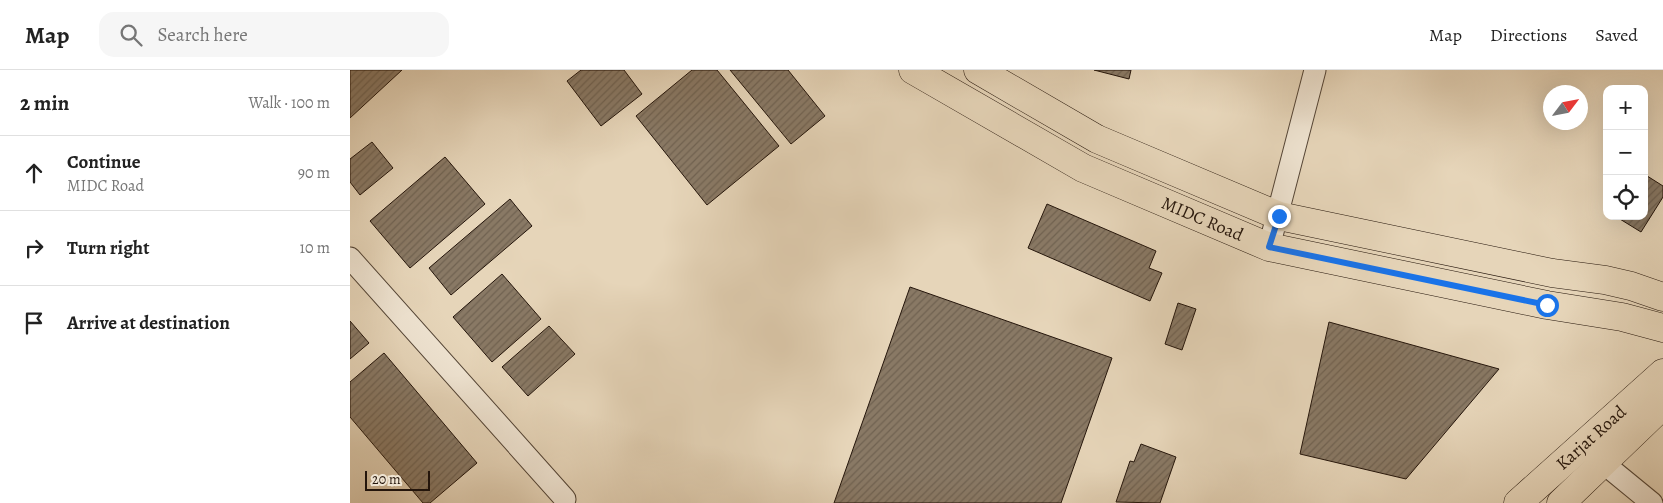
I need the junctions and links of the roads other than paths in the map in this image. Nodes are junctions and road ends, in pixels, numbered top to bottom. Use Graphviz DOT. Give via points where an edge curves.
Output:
graph roads {
  1 [pos="913,70"];
  2 [pos="978,70"];
  3 [pos="1315,70"];
  4 [pos="1279,216"];
  5 [pos="1269,247"];
  6 [pos="350,258"];
  7 [pos="1663,297"];
  8 [pos="1663,328"];
  9 [pos="1663,374"];
  10 [pos="1663,405"];
  11 [pos="1593,455"];
  12 [pos="565,498"];
  13 [pos="1518,503"];
  14 [pos="1561,503"];
  15 [pos="1652,503"];
  1 -- 5 [label="main road, MIDC Road" via="1083,168"];
  2 -- 4 [label="main road, MIDC Road" via="1097,139"];
  3 -- 4 [label="street"];
  4 -- 5 [label="street"];
  4 -- 7 [label="main road, MIDC Road" via="1552,273 1605,280"];
  5 -- 8 [label="main road, MIDC Road" via="1547,305 1622,317"];
  6 -- 12 [label="street"];
  9 -- 11 [label="main road, Karjat Road"];
  10 -- 11 [label="main road, Karjat Road"];
  11 -- 13 [label="main road, Karjat Road"];
  11 -- 14 [label="main road, Karjat Road"];
  11 -- 15 [label="street"];
}
